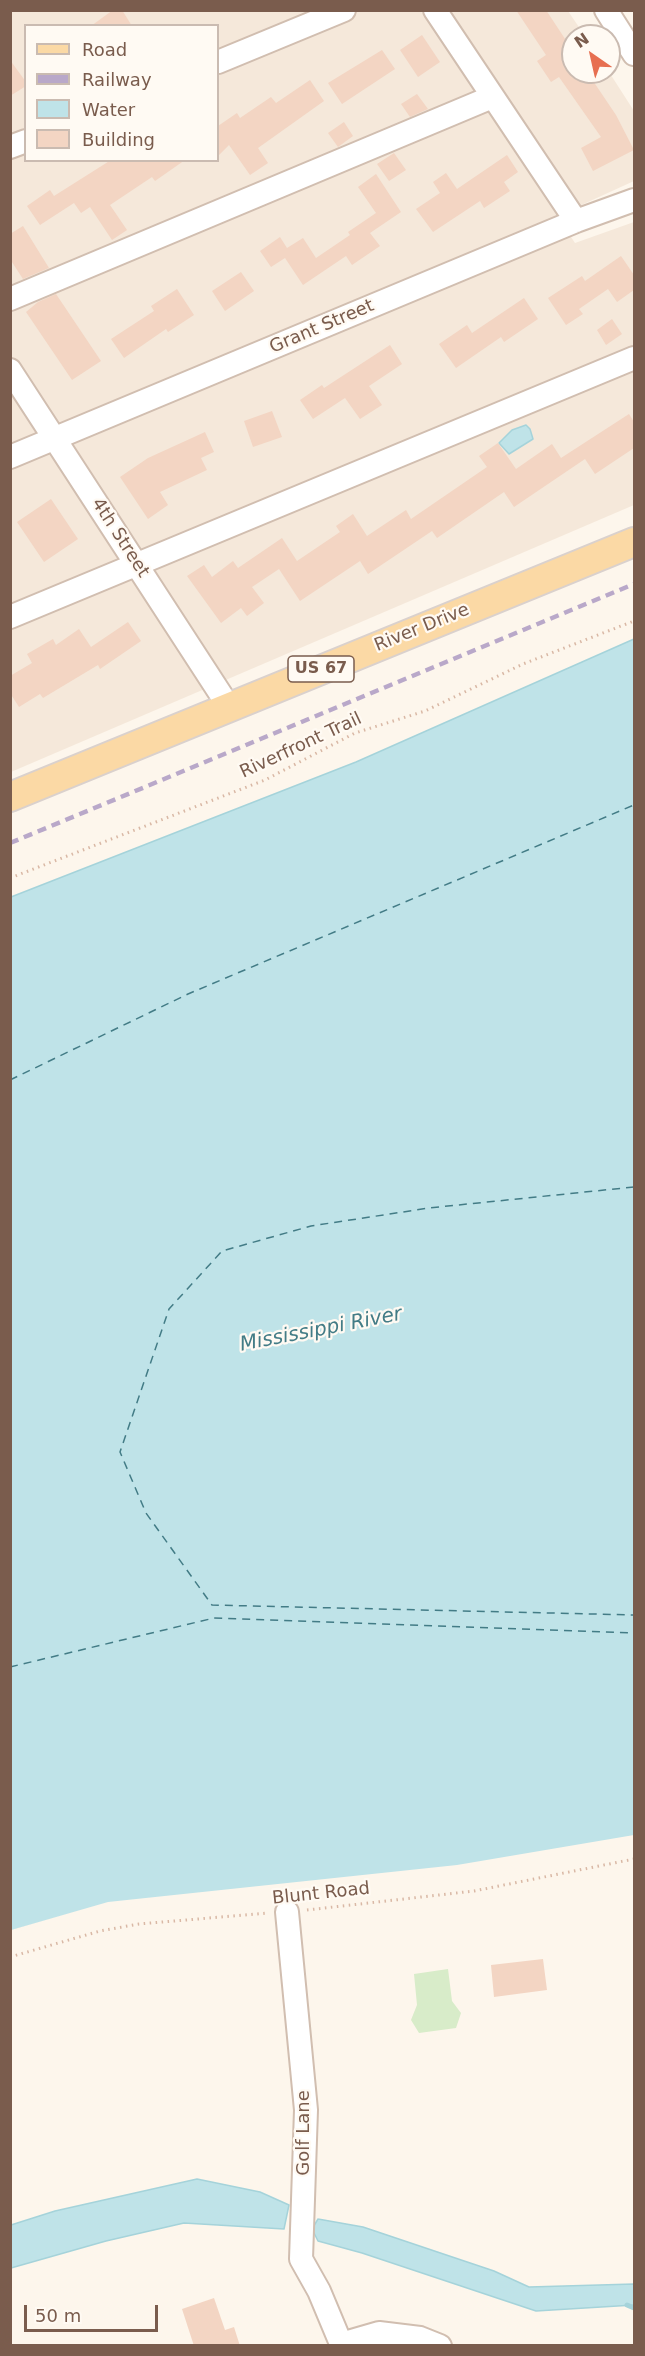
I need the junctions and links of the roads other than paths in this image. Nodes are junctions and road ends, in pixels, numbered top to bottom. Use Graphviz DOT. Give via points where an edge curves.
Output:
graph roads {
  1 [pos="344,10"];
  2 [pos="435,10"];
  3 [pos="606,10"];
  4 [pos="634,54"];
  5 [pos="219,62"];
  6 [pos="492,97"];
  7 [pos="634,200"];
  8 [pos="576,221"];
  9 [pos="10,299"];
  10 [pos="634,358"];
  11 [pos="10,370"];
  12 [pos="55,438"];
  13 [pos="10,457"];
  14 [pos="633,542"];
  15 [pos="138,564"];
  16 [pos="10,617"];
  17 [pos="229,707"];
  18 [pos="10,797"];
  19 [pos="287,1912"];
  20 [pos="341,2345"];
  21 [pos="440,2346"];
  1 -- 5 [label="street"];
  2 -- 6 [label="street"];
  3 -- 4 [label="street"];
  6 -- 8 [label="street"];
  6 -- 9 [label="street"];
  7 -- 8 [label="street, Grant Street"];
  8 -- 12 [label="street, Grant Street"];
  10 -- 15 [label="street"];
  11 -- 12 [label="street, 4th Street"];
  12 -- 13 [label="street, Grant Street"];
  12 -- 15 [label="street, 4th Street"];
  14 -- 17 [label="main road, River Drive / US 67"];
  15 -- 16 [label="street"];
  15 -- 17 [label="street, 4th Street"];
  17 -- 18 [label="main road, River Drive / US 67"];
  19 -- 20 [label="street, Golf Lane" via="306,2110 301,2259"];
  20 -- 21 [label="street" via="379,2333 420,2338"];
}
